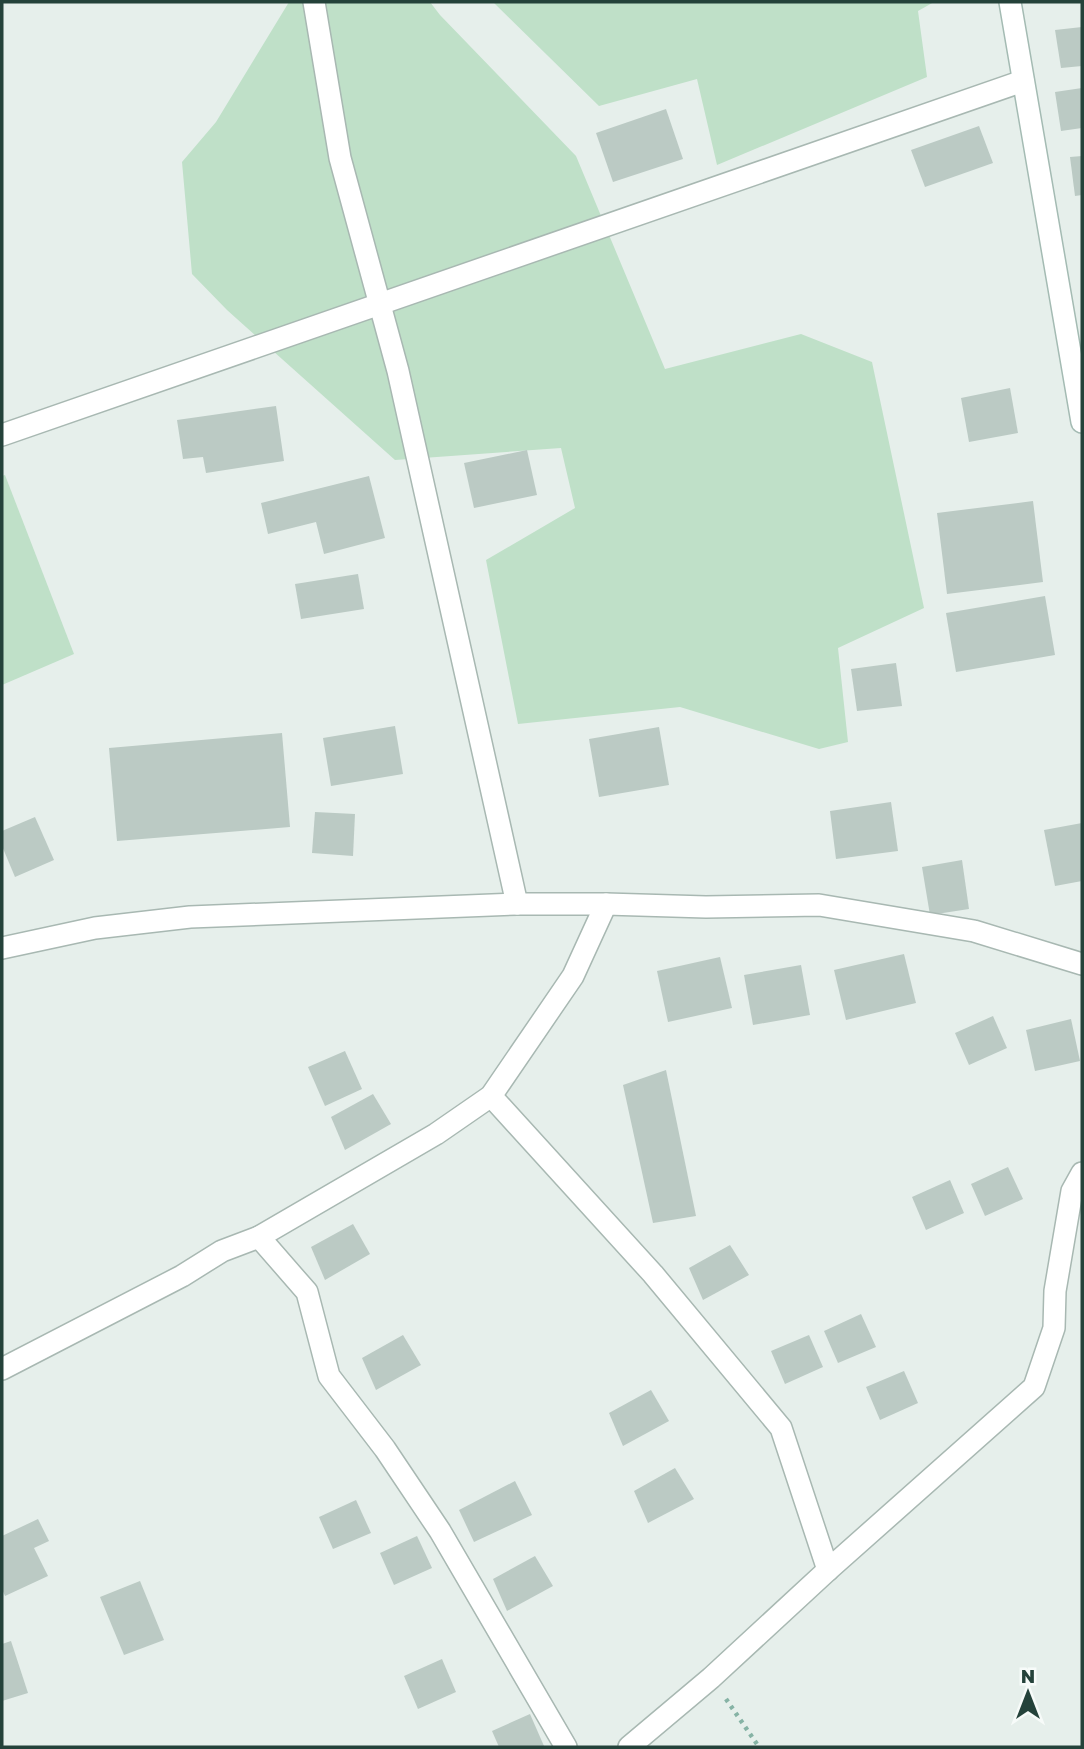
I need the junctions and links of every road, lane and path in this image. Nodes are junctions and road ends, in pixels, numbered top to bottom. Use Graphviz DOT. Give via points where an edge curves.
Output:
graph roads {
  1 [pos="314,2"];
  2 [pos="1010,2"];
  3 [pos="1023,80"];
  4 [pos="378,303"];
  5 [pos="1082,422"];
  6 [pos="2,435"];
  7 [pos="517,904"];
  8 [pos="606,904"];
  9 [pos="2,948"];
  10 [pos="1082,964"];
  11 [pos="491,1096"];
  12 [pos="1082,1173"];
  13 [pos="259,1237"];
  14 [pos="2,1369"];
  15 [pos="828,1570"];
  16 [pos="711,1678"];
  17 [pos="566,1747"];
  18 [pos="629,1747"];
  19 [pos="759,1747"];
  1 -- 4 [label="street" via="340,158"];
  2 -- 3 [label="street"];
  3 -- 4 [label="street"];
  3 -- 5 [label="street"];
  4 -- 6 [label="street"];
  4 -- 7 [label="street" via="398,371"];
  7 -- 8 [label="street"];
  7 -- 9 [label="street" via="190,917 95,928"];
  8 -- 10 [label="street" via="706,908 819,905 974,931"];
  8 -- 11 [label="street" via="573,976"];
  11 -- 13 [label="street" via="436,1134"];
  11 -- 15 [label="street" via="653,1274 781,1428"];
  12 -- 15 [label="street" via="1072,1191 1055,1291 1054,1328 1034,1388"];
  13 -- 14 [label="street" via="222,1251"];
  13 -- 17 [label="street" via="307,1292 329,1377 386,1449 440,1531"];
  15 -- 16 [label="street"];
  16 -- 18 [label="street"];
  16 -- 19 [label="path"];
}
